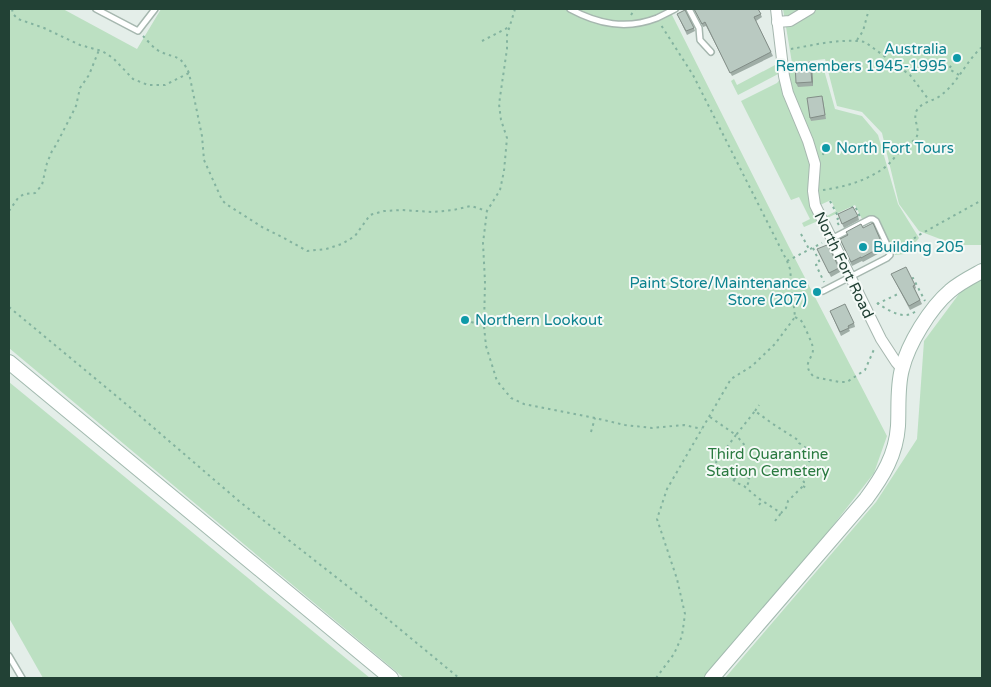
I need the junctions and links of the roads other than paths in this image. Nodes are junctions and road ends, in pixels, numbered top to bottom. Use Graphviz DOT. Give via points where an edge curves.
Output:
graph roads {
  1 [pos="96,9"];
  2 [pos="155,9"];
  3 [pos="570,9"];
  4 [pos="675,9"];
  5 [pos="689,9"];
  6 [pos="776,9"];
  7 [pos="810,9"];
  8 [pos="778,22"];
  9 [pos="711,52"];
  10 [pos="831,238"];
  11 [pos="982,271"];
  12 [pos="850,278"];
  13 [pos="826,290"];
  14 [pos="9,362"];
  15 [pos="902,369"];
  16 [pos="9,656"];
  17 [pos="22,678"];
  18 [pos="391,678"];
  19 [pos="712,678"];
  1 -- 2 [label="lane" via="138,30"];
  3 -- 4 [label="lane" via="600,22 619,24 657,18"];
  5 -- 9 [label="lane" via="699,28 700,40"];
  6 -- 8 [label="street, North Fort Road"];
  7 -- 8 [label="street" via="790,21"];
  8 -- 10 [label="street, North Fort Road" via="788,93 815,164 815,205"];
  10 -- 12 [label="street, North Fort Road"];
  10 -- 12 [label="lane" via="870,219 876,221 890,255"];
  11 -- 15 [label="street" via="949,292 934,309 918,331"];
  12 -- 13 [label="lane"];
  12 -- 15 [label="street, North Fort Road" via="881,339"];
  14 -- 18 [label="street"];
  15 -- 19 [label="street" via="895,444 881,480"];
  16 -- 17 [label="lane"];
}
